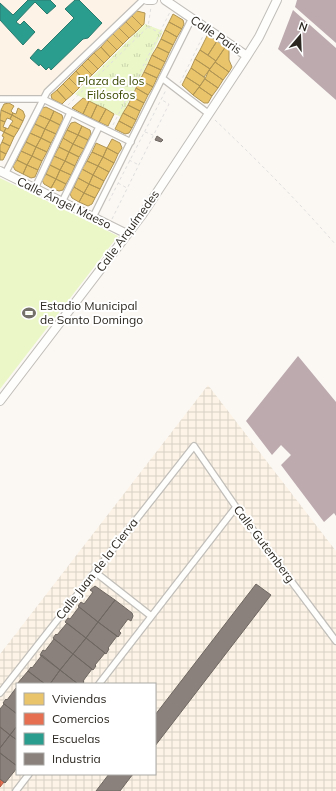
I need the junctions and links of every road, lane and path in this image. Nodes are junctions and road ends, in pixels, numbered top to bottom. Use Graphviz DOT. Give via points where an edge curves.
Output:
graph roads {
  1 [pos="143,0"];
  2 [pos="148,0"];
  3 [pos="152,0"];
  4 [pos="166,0"];
  5 [pos="277,0"];
  6 [pos="173,5"];
  7 [pos="192,18"];
  8 [pos="148,27"];
  9 [pos="207,29"];
  10 [pos="160,33"];
  11 [pos="247,56"];
  12 [pos="162,78"];
  13 [pos="169,84"];
  14 [pos="177,90"];
  15 [pos="43,99"];
  16 [pos="1,100"];
  17 [pos="161,100"];
  18 [pos="63,109"];
  19 [pos="70,113"];
  20 [pos="209,114"];
  21 [pos="99,127"];
  22 [pos="144,131"];
  23 [pos="109,132"];
  24 [pos="154,136"];
  25 [pos="130,142"];
  26 [pos="130,160"];
  27 [pos="139,165"];
  28 [pos="2,172"];
  29 [pos="118,183"];
  30 [pos="35,188"];
  31 [pos="128,188"];
  32 [pos="62,202"];
  33 [pos="108,202"];
  34 [pos="93,217"];
  35 [pos="109,225"];
  36 [pos="127,234"];
  37 [pos="336,245"];
  38 [pos="0,400"];
  39 [pos="194,446"];
  40 [pos="236,507"];
  41 [pos="95,572"];
  42 [pos="151,616"];
  43 [pos="336,640"];
  44 [pos="100,683"];
  45 [pos="0,693"];
  46 [pos="28,775"];
  47 [pos="16,791"];
  1 -- 15 [label="street" via="46,92"];
  2 -- 3 [label="street"];
  3 -- 8 [label="path"];
  4 -- 6 [label="street, Calle Paris"];
  5 -- 11 [label="street, Calle Arquímedes"];
  6 -- 7 [label="street, Calle Paris"];
  6 -- 10 [label="path"];
  7 -- 9 [label="street, Calle Paris"];
  7 -- 12 [label="street"];
  8 -- 10 [label="path"];
  8 -- 18 [label="path"];
  9 -- 11 [label="street, Calle Paris"];
  9 -- 14 [label="path"];
  10 -- 23 [label="path"];
  11 -- 20 [label="street, Calle Arquímedes"];
  12 -- 13 [label="street"];
  12 -- 25 [label="street"];
  13 -- 14 [label="street"];
  13 -- 17 [label="path"];
  14 -- 20 [label="street"];
  15 -- 16 [label="street"];
  15 -- 18 [label="street"];
  15 -- 28 [label="street"];
  17 -- 22 [label="path"];
  17 -- 24 [label="path" via="169,104"];
  18 -- 19 [label="street"];
  19 -- 21 [label="street"];
  19 -- 30 [label="street"];
  20 -- 36 [label="street, Calle Arquímedes"];
  20 -- 37 [label="path" via="261,164"];
  21 -- 23 [label="street"];
  21 -- 32 [label="street"];
  22 -- 24 [label="path"];
  22 -- 26 [label="path"];
  23 -- 25 [label="street"];
  24 -- 27 [label="path"];
  25 -- 34 [label="street"];
  26 -- 27 [label="path"];
  26 -- 29 [label="path"];
  27 -- 31 [label="path"];
  28 -- 30 [label="street, Calle Ángel Maeso"];
  29 -- 31 [label="path"];
  29 -- 33 [label="path"];
  30 -- 32 [label="street, Calle Ángel Maeso"];
  31 -- 35 [label="path"];
  32 -- 34 [label="street, Calle Ángel Maeso"];
  34 -- 35 [label="street, Calle Ángel Maeso"];
  35 -- 36 [label="street, Calle Ángel Maeso"];
  36 -- 38 [label="street, Calle Arquímedes"];
  39 -- 40 [label="street, Calle Gutemberg"];
  39 -- 41 [label="street, Calle Juan de la Cierva"];
  40 -- 42 [label="street"];
  40 -- 43 [label="street, Calle Gutemberg"];
  41 -- 42 [label="street"];
  41 -- 45 [label="street, Calle Juan de la Cierva"];
  42 -- 44 [label="street"];
  46 -- 47 [label="street"];
}
